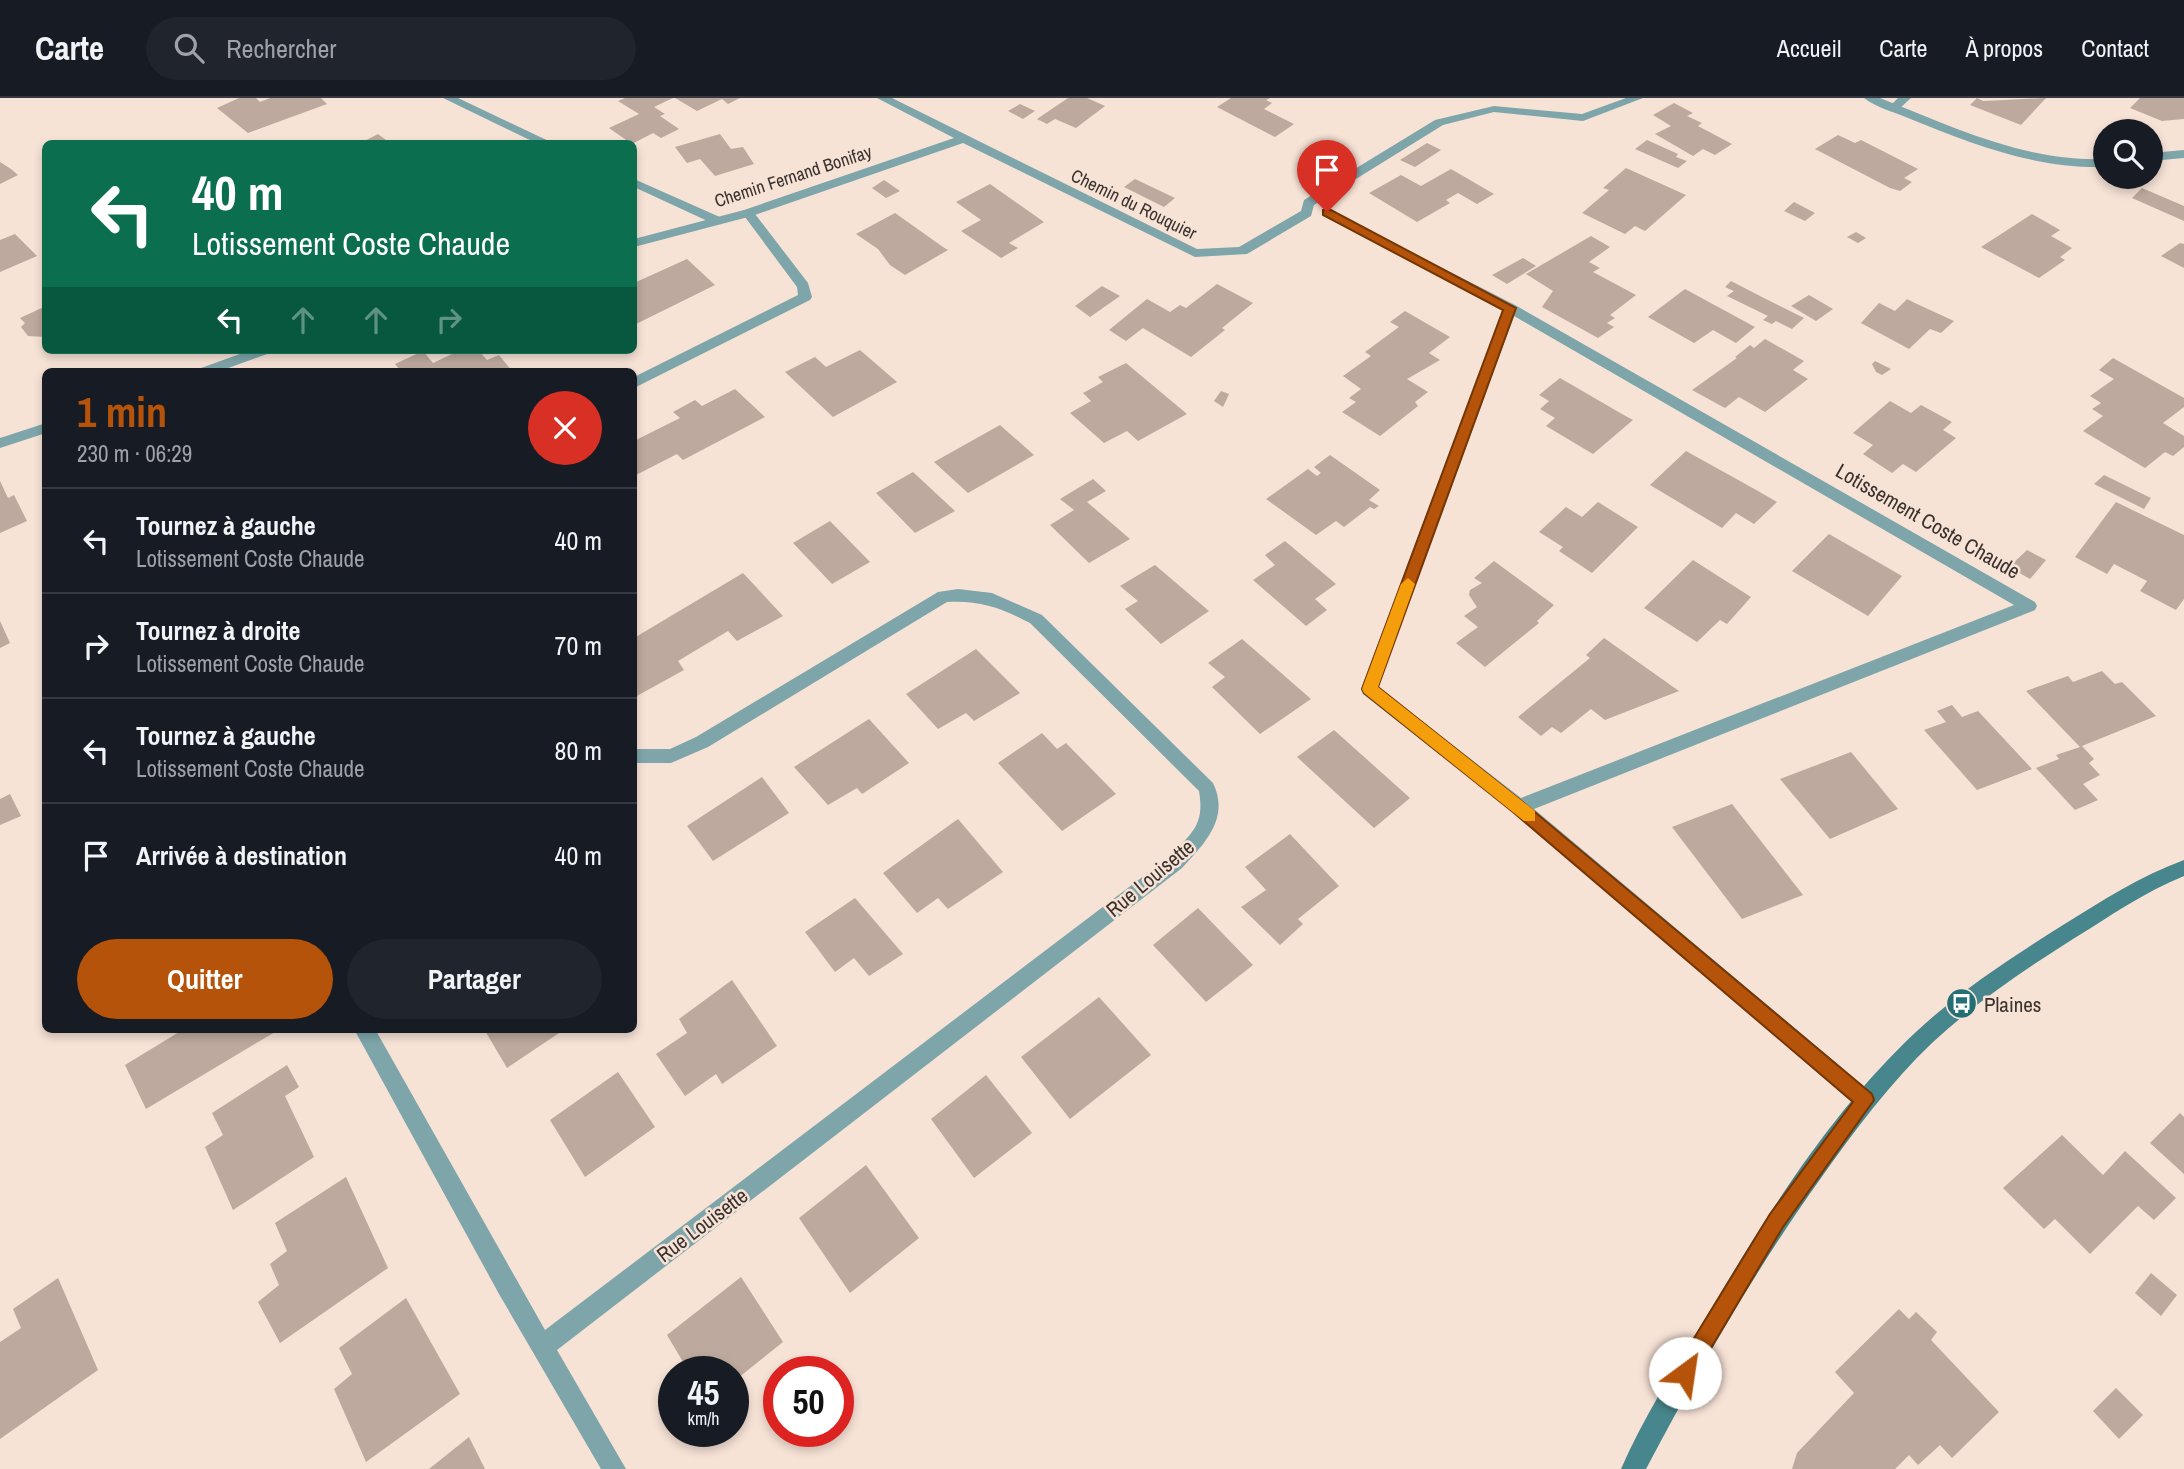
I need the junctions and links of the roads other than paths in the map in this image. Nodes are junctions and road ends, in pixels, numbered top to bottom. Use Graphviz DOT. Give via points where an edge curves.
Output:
graph roads {
  1 [pos="449,98"];
  2 [pos="883,98"];
  3 [pos="1637,98"];
  4 [pos="1870,98"];
  5 [pos="1905,98"];
  6 [pos="1895,107"];
  7 [pos="962,139"];
  8 [pos="540,140"];
  9 [pos="2184,154"];
  10 [pos="2163,157"];
  11 [pos="2093,164"];
  12 [pos="637,184"];
  13 [pos="1327,212"];
  14 [pos="748,214"];
  15 [pos="718,221"];
  16 [pos="637,242"];
  17 [pos="1510,308"];
  18 [pos="254,354"];
  19 [pos="214,368"];
  20 [pos="637,382"];
  21 [pos="42,430"];
  22 [pos="2,440"];
  23 [pos="637,756"];
  24 [pos="1519,807"];
  25 [pos="2184,868"];
  26 [pos="366,1033"];
  27 [pos="1865,1100"];
  28 [pos="542,1347"];
  29 [pos="614,1469"];
  30 [pos="1633,1469"];
  1 -- 8 [label="street"];
  2 -- 7 [label="street, Chemin du Rouquier"];
  3 -- 7 [label="street, Chemin du Rouquier" via="1583,118 1494,109 1439,122 1308,202 1307,213 1242,251 1195,253"];
  4 -- 6 [label="street"];
  5 -- 6 [label="street"];
  6 -- 11 [label="street" via="2023,157"];
  7 -- 14 [label="street, Chemin Fernand Bonifay"];
  9 -- 10 [label="street"];
  12 -- 15 [label="street"];
  13 -- 17 [label="street, Lotissement Coste Chaude"];
  14 -- 15 [label="street, Chemin Fernand Bonifay"];
  14 -- 20 [label="street" via="803,286 805,298"];
  15 -- 16 [label="street, Chemin Fernand Bonifay"];
  17 -- 24 [label="street" via="1369,689"];
  17 -- 24 [label="street, Lotissement Coste Chaude" via="2029,606"];
  18 -- 19 [label="street"];
  21 -- 22 [label="street"];
  23 -- 28 [label="street, Rue Louisette" via="671,756 702,742 944,596 977,594 1004,601 1036,619 1207,788 1213,812 1208,827 1176,862"];
  24 -- 27 [label="street"];
  25 -- 27 [label="main road" via="2117,901 1961,1004"];
  26 -- 28 [label="street"];
  27 -- 30 [label="main road" via="1776,1221"];
  28 -- 29 [label="street"];
}
